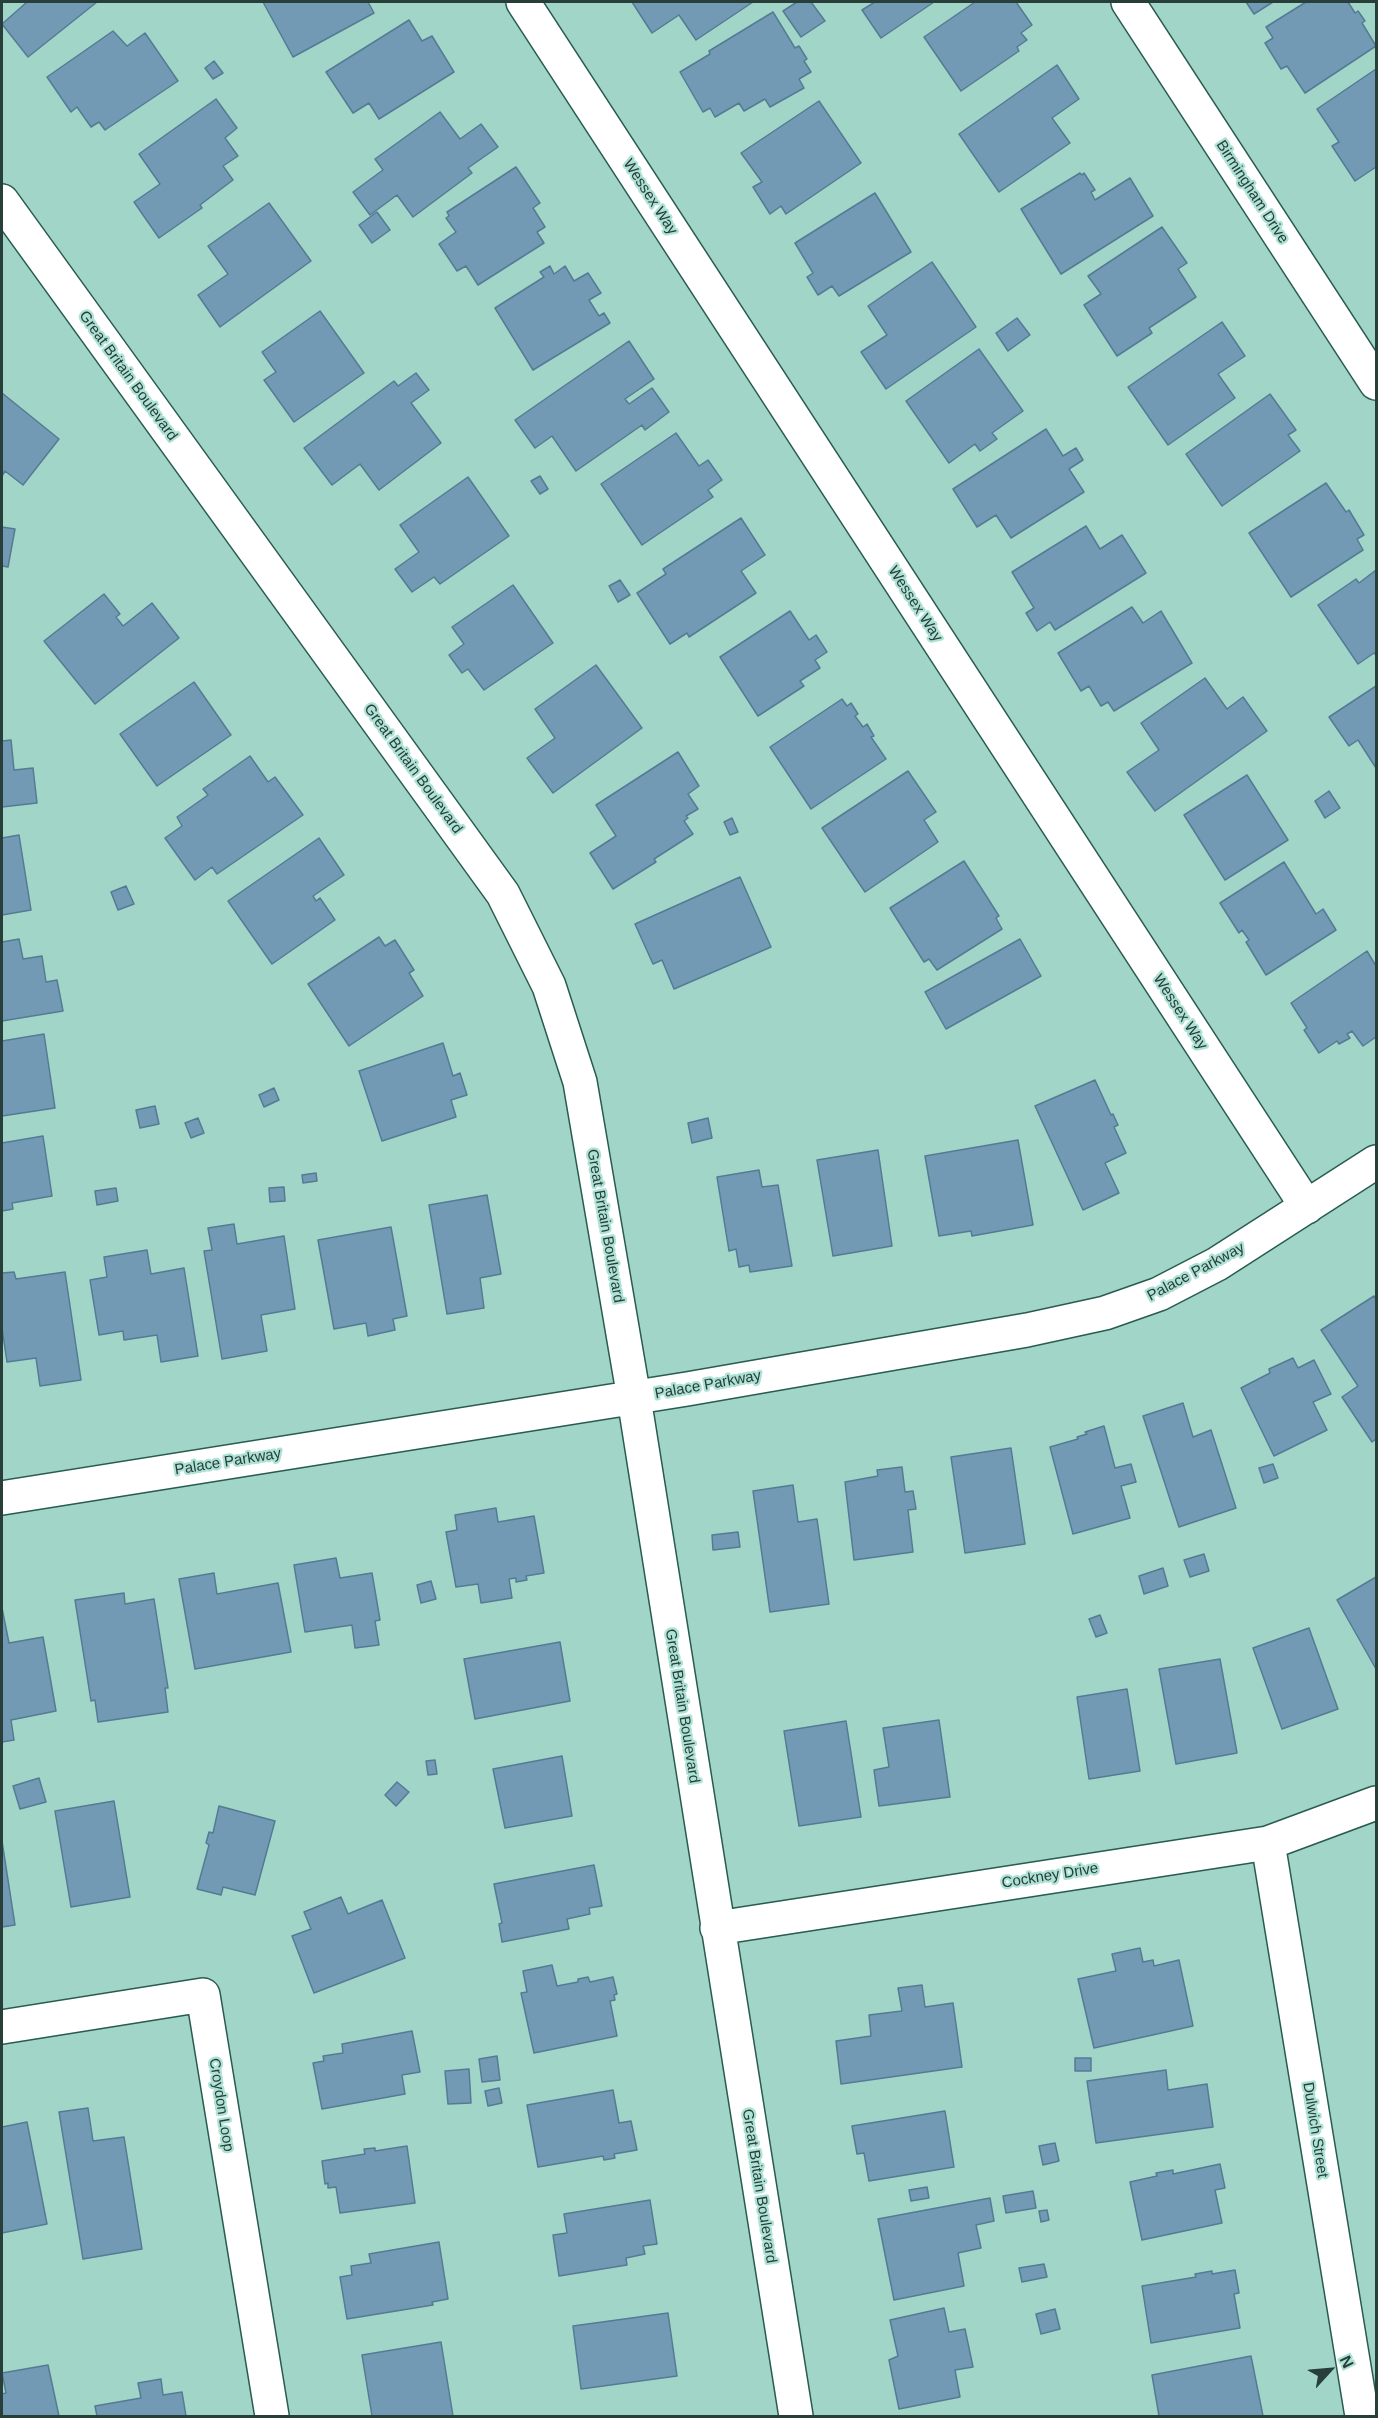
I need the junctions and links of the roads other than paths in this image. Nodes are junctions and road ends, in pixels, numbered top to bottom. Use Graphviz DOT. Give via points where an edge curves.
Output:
graph roads {
  1 [pos="523,2"];
  2 [pos="1128,2"];
  3 [pos="6,216"];
  4 [pos="1377,383"];
  5 [pos="1377,1162"];
  6 [pos="1307,1207"];
  7 [pos="634,1398"];
  8 [pos="2,1498"];
  9 [pos="1377,1803"];
  10 [pos="1268,1842"];
  11 [pos="717,1928"];
  12 [pos="2,2027"];
  13 [pos="272,2416"];
  14 [pos="796,2416"];
  15 [pos="1362,2416"];
  1 -- 6 [label="street, Wessex Way"];
  2 -- 4 [label="street, Birmingham Drive"];
  3 -- 7 [label="street, Great Britain Boulevard" via="503,894 549,986 580,1082"];
  5 -- 6 [label="street, Palace Parkway"];
  6 -- 7 [label="street, Palace Parkway" via="1217,1264 1159,1294 1105,1313"];
  7 -- 8 [label="street, Palace Parkway"];
  7 -- 11 [label="street, Great Britain Boulevard"];
  9 -- 10 [label="street, Cockney Drive"];
  10 -- 11 [label="street, Cockney Drive"];
  10 -- 15 [label="street, Dulwich Street"];
  11 -- 14 [label="street, Great Britain Boulevard"];
  12 -- 13 [label="street, Croydon Loop" via="203,1995"];
}
